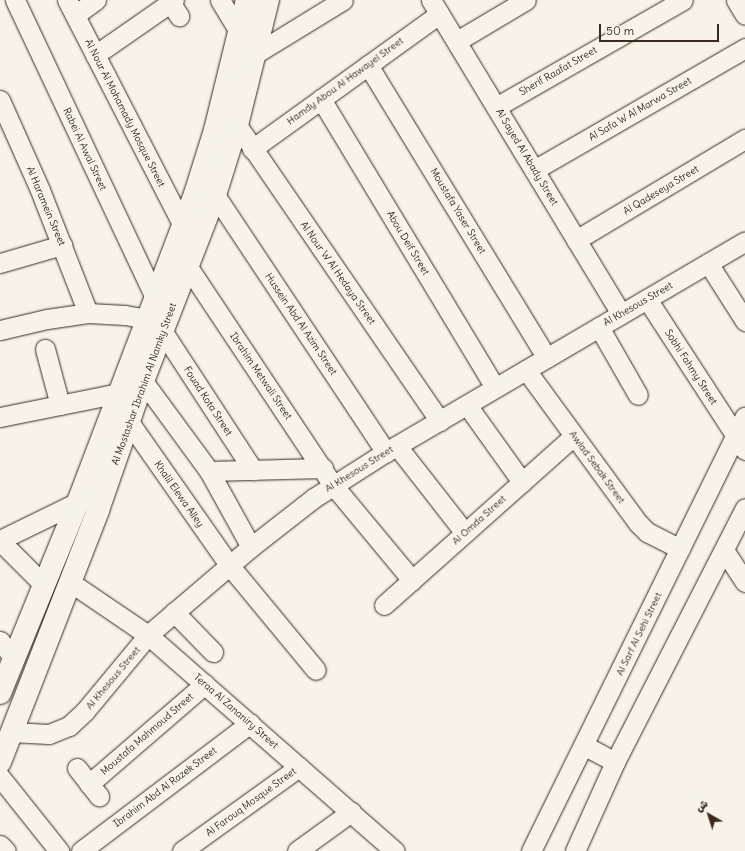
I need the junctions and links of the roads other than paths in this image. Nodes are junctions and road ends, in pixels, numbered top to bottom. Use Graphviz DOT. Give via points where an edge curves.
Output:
graph roads {
  1 [pos="3,0"];
  2 [pos="14,0"];
  3 [pos="96,0"];
  4 [pos="220,0"];
  5 [pos="247,0"];
  6 [pos="268,0"];
  7 [pos="344,0"];
  8 [pos="526,0"];
  9 [pos="683,0"];
  10 [pos="736,0"];
  11 [pos="0,2"];
  12 [pos="174,6"];
  13 [pos="435,7"];
  14 [pos="71,8"];
  15 [pos="745,15"];
  16 [pos="239,32"];
  17 [pos="457,41"];
  18 [pos="745,48"];
  19 [pos="255,54"];
  20 [pos="95,55"];
  21 [pos="368,65"];
  22 [pos="321,99"];
  23 [pos="0,100"];
  24 [pos="496,107"];
  25 [pos="237,126"];
  26 [pos="745,139"];
  27 [pos="252,149"];
  28 [pos="534,170"];
  29 [pos="215,195"];
  30 [pos="183,226"];
  31 [pos="576,240"];
  32 [pos="745,241"];
  33 [pos="62,245"];
  34 [pos="1,259"];
  35 [pos="708,263"];
  36 [pos="188,267"];
  37 [pos="155,298"];
  38 [pos="647,299"];
  39 [pos="88,313"];
  40 [pos="621,314"];
  41 [pos="745,321"];
  42 [pos="155,325"];
  43 [pos="599,327"];
  44 [pos="0,330"];
  45 [pos="45,348"];
  46 [pos="547,358"];
  47 [pos="526,370"];
  48 [pos="143,381"];
  49 [pos="495,388"];
  50 [pos="119,393"];
  51 [pos="638,395"];
  52 [pos="467,404"];
  53 [pos="60,405"];
  54 [pos="0,417"];
  55 [pos="745,417"];
  56 [pos="440,421"];
  57 [pos="129,422"];
  58 [pos="574,436"];
  59 [pos="740,443"];
  60 [pos="391,449"];
  61 [pos="323,468"];
  62 [pos="253,470"];
  63 [pos="209,471"];
  64 [pos="522,482"];
  65 [pos="332,485"];
  66 [pos="78,502"];
  67 [pos="745,508"];
  68 [pos="98,510"];
  69 [pos="465,533"];
  70 [pos="0,540"];
  71 [pos="251,547"];
  72 [pos="680,549"];
  73 [pos="724,550"];
  74 [pos="229,565"];
  75 [pos="412,580"];
  76 [pos="70,582"];
  77 [pos="745,582"];
  78 [pos="44,585"];
  79 [pos="384,605"];
  80 [pos="174,612"];
  81 [pos="148,635"];
  82 [pos="0,641"];
  83 [pos="213,652"];
  84 [pos="14,658"];
  85 [pos="316,670"];
  86 [pos="205,684"];
  87 [pos="0,693"];
  88 [pos="250,723"];
  89 [pos="11,732"];
  90 [pos="585,746"];
  91 [pos="0,762"];
  92 [pos="615,762"];
  93 [pos="299,766"];
  94 [pos="77,768"];
  95 [pos="0,777"];
  96 [pos="351,812"];
  97 [pos="0,845"];
  98 [pos="6,851"];
  99 [pos="59,851"];
  100 [pos="81,851"];
  101 [pos="182,851"];
  102 [pos="297,851"];
  103 [pos="394,851"];
  104 [pos="531,851"];
  105 [pos="574,851"];
  1 -- 11 [label="street"];
  2 -- 37 [label="street, Rabei Al Awal Street"];
  3 -- 14 [label="street"];
  4 -- 16 [label="street"];
  5 -- 16 [label="main road, Al Mostashar Ibrahim Al Namky Street"];
  6 -- 19 [label="main road, Al Mostashar Ibrahim Al Namky Street"];
  7 -- 19 [label="street"];
  8 -- 17 [label="street"];
  9 -- 24 [label="street, Sherif Raafat Street"];
  10 -- 15 [label="street"];
  12 -- 20 [label="street"];
  13 -- 17 [label="street, Al Sayed Al Abady Street"];
  13 -- 21 [label="street, Hamdy Abou Al Hawayel Street"];
  14 -- 20 [label="street, Al Nour Al Mohamady Mosque Street"];
  16 -- 30 [label="main road, Al Mostashar Ibrahim Al Namky Street" via="209,149"];
  17 -- 24 [label="street, Al Sayed Al Abady Street"];
  18 -- 28 [label="street, Al Safa W Al Marwa Street"];
  19 -- 25 [label="main road, Al Mostashar Ibrahim Al Namky Street"];
  20 -- 30 [label="street, Al Nour Al Mohamady Mosque Street"];
  21 -- 22 [label="street, Hamdy Abou Al Hawayel Street"];
  21 -- 46 [label="street, Moustafa Yaser Street"];
  22 -- 27 [label="street, Hamdy Abou Al Hawayel Street"];
  22 -- 49 [label="street, Abou Deif Street"];
  23 -- 33 [label="street, Al Haramein Street"];
  24 -- 28 [label="street, Al Sayed Al Abady Street"];
  25 -- 27 [label="street, Al Nour W Al Hedaya Street"];
  25 -- 29 [label="main road, Al Mostashar Ibrahim Al Namky Street"];
  26 -- 31 [label="street, Al Qadeseya Street"];
  27 -- 56 [label="street, Al Nour W Al Hedaya Street"];
  28 -- 31 [label="street, Al Sayed Al Abady Street"];
  29 -- 36 [label="main road, Al Mostashar Ibrahim Al Namky Street"];
  29 -- 60 [label="street, Hussein Abd Al Azim Street"];
  30 -- 37 [label="main road, Al Mostashar Ibrahim Al Namky Street"];
  31 -- 40 [label="street, Al Sayed Al Abady Street"];
  32 -- 35 [label="street, Al Khesous Street"];
  33 -- 34 [label="street"];
  33 -- 39 [label="street, Al Haramein Street"];
  35 -- 38 [label="street, Al Khesous Street"];
  35 -- 41 [label="street"];
  36 -- 42 [label="main road, Al Mostashar Ibrahim Al Namky Street"];
  36 -- 61 [label="street, Ibrahim Metwali Street"];
  37 -- 42 [label="main road, Al Mostashar Ibrahim Al Namky Street"];
  38 -- 40 [label="street, Al Khesous Street"];
  38 -- 59 [label="street, Sobhi Fahmy Street"];
  39 -- 42 [label="street" via="126,315"];
  39 -- 44 [label="street"];
  40 -- 43 [label="street, Al Khesous Street"];
  42 -- 48 [label="main road, Al Mostashar Ibrahim Al Namky Street"];
  42 -- 50 [label="main road, Al Mostashar Ibrahim Al Namky Street"];
  42 -- 62 [label="street, Fouad Kota Street"];
  43 -- 46 [label="street, Al Khesous Street"];
  43 -- 51 [label="street"];
  45 -- 53 [label="street"];
  46 -- 47 [label="street, Al Khesous Street"];
  47 -- 49 [label="street, Al Khesous Street"];
  47 -- 58 [label="street, Awlad Sebak Street"];
  48 -- 57 [label="main road, Al Mostashar Ibrahim Al Namky Street"];
  48 -- 63 [label="street"];
  49 -- 52 [label="street, Al Khesous Street"];
  50 -- 53 [label="street"];
  50 -- 66 [label="main road, Al Mostashar Ibrahim Al Namky Street"];
  52 -- 56 [label="street, Al Khesous Street"];
  52 -- 64 [label="street"];
  53 -- 54 [label="street"];
  55 -- 59 [label="street, Al Sarf Al Sehi Street"];
  56 -- 60 [label="street, Al Khesous Street"];
  57 -- 68 [label="main road, Al Mostashar Ibrahim Al Namky Street"];
  57 -- 74 [label="street, Khalil Elewa Alley"];
  58 -- 64 [label="street, Al Omda Street"];
  58 -- 72 [label="street, Awlad Sebak Street" via="642,528"];
  59 -- 72 [label="street, Al Sarf Al Sehi Street"];
  60 -- 65 [label="street, Al Khesous Street"];
  60 -- 69 [label="street, Hussein Abd Al Azim Street"];
  61 -- 62 [label="street"];
  61 -- 65 [label="street, Ibrahim Metwali Street"];
  62 -- 63 [label="street"];
  63 -- 71 [label="street"];
  64 -- 69 [label="street, Al Omda Street"];
  65 -- 71 [label="street, Al Khesous Street"];
  65 -- 75 [label="street, Ibrahim Metwali Street"];
  66 -- 68 [label="main road"];
  66 -- 70 [label="street"];
  66 -- 78 [label="main road, Al Mostashar Ibrahim Al Namky Street"];
  67 -- 73 [label="street"];
  68 -- 76 [label="main road, Al Mostashar Ibrahim Al Namky Street"];
  69 -- 75 [label="street, Al Omda Street"];
  70 -- 78 [label="street"];
  71 -- 74 [label="street, Al Khesous Street"];
  72 -- 90 [label="street, Al Sarf Al Sehi Street"];
  73 -- 77 [label="street"];
  73 -- 92 [label="street"];
  74 -- 80 [label="street, Al Khesous Street"];
  74 -- 85 [label="street, Khalil Elewa Alley"];
  75 -- 79 [label="street, Al Omda Street"];
  76 -- 81 [label="street, Teraa Al Zananiry Street"];
  76 -- 89 [label="main road, Al Mostashar Ibrahim Al Namky Street"];
  78 -- 84 [label="main road, Al Mostashar Ibrahim Al Namky Street"];
  80 -- 81 [label="street, Al Khesous Street"];
  80 -- 83 [label="street"];
  81 -- 86 [label="street, Teraa Al Zananiry Street"];
  81 -- 89 [label="street, Al Khesous Street" via="85,711 69,726 49,734"];
  82 -- 84 [label="street"];
  84 -- 87 [label="main road, Al Mostashar Ibrahim Al Namky Street"];
  86 -- 88 [label="street, Teraa Al Zananiry Street"];
  86 -- 94 [label="street, Moustafa Mahmoud Street" via="94,790"];
  88 -- 93 [label="street, Teraa Al Zananiry Street"];
  88 -- 100 [label="street, Ibrahim Abd Al Razek Street"];
  89 -- 91 [label="main road, Al Mostashar Ibrahim Al Namky Street"];
  90 -- 92 [label="street"];
  90 -- 104 [label="street, Al Sarf Al Sehi Street"];
  92 -- 105 [label="street"];
  93 -- 96 [label="street, Teraa Al Zananiry Street"];
  93 -- 101 [label="street, Al Farouq Mosque Street"];
  95 -- 99 [label="street"];
  96 -- 102 [label="street"];
  96 -- 103 [label="street, Teraa Al Zananiry Street"];
  97 -- 98 [label="street"];
}
